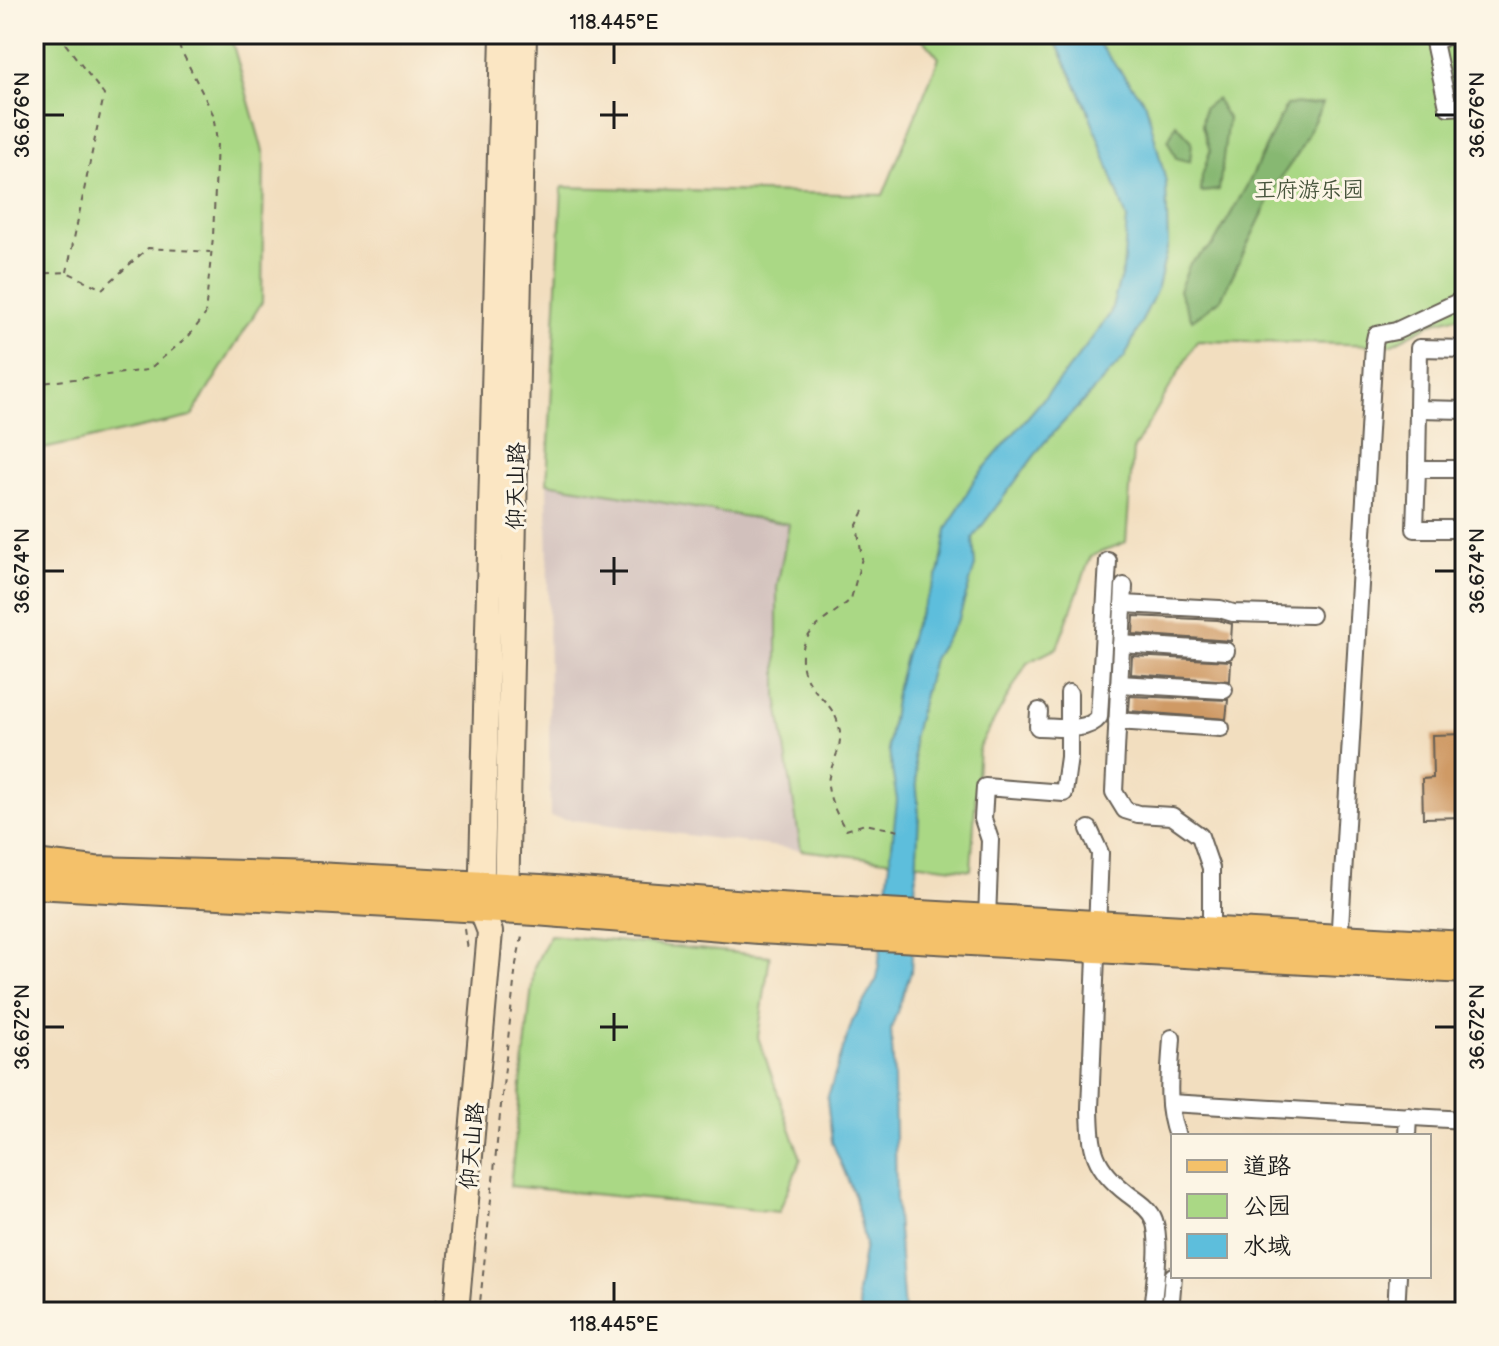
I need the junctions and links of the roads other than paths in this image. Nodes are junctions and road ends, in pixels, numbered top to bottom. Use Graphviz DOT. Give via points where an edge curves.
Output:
graph roads {
  1 [pos="503,34"];
  2 [pos="524,34"];
  3 [pos="1450,34"];
  4 [pos="1465,106"];
  5 [pos="1465,303"];
  6 [pos="1465,349"];
  7 [pos="1418,409"];
  8 [pos="1465,410"];
  9 [pos="1417,469"];
  10 [pos="1465,469"];
  11 [pos="1465,529"];
  12 [pos="1108,561"];
  13 [pos="1124,586"];
  14 [pos="1123,604"];
  15 [pos="1311,615"];
  16 [pos="1121,644"];
  17 [pos="1226,651"];
  18 [pos="1119,684"];
  19 [pos="1224,690"];
  20 [pos="1069,693"];
  21 [pos="1039,711"];
  22 [pos="1117,721"];
  23 [pos="1070,727"];
  24 [pos="1221,728"];
  25 [pos="1089,829"];
  26 [pos="34,863"];
  27 [pos="34,885"];
  28 [pos="493,905"];
  29 [pos="760,918"];
  30 [pos="979,927"];
  31 [pos="1211,930"];
  32 [pos="1098,936"];
  33 [pos="1465,945"];
  34 [pos="1338,949"];
  35 [pos="1465,970"];
  36 [pos="1172,1038"];
  37 [pos="1170,1103"];
  38 [pos="1408,1116"];
  39 [pos="1465,1120"];
  40 [pos="1176,1134"];
  41 [pos="1407,1134"];
  42 [pos="1173,1278"];
  43 [pos="1398,1278"];
  44 [pos="456,1312"];
  45 [pos="1152,1312"];
  46 [pos="1170,1312"];
  47 [pos="1396,1312"];
  1 -- 28 [label="main road, 仰天山路"];
  2 -- 28 [label="main road, 仰天山路"];
  3 -- 4 [label="street" via="1434,42 1445,97 1448,107"];
  5 -- 34 [label="street" via="1376,335"];
  6 -- 7 [label="street" via="1419,348"];
  7 -- 8 [label="street"];
  7 -- 9 [label="street"];
  9 -- 10 [label="street"];
  9 -- 11 [label="street" via="1415,529"];
  12 -- 23 [label="street" via="1099,717 1084,727"];
  13 -- 14 [label="street"];
  14 -- 15 [label="street"];
  14 -- 16 [label="street"];
  16 -- 17 [label="street"];
  16 -- 18 [label="street"];
  18 -- 19 [label="street"];
  18 -- 22 [label="street"];
  20 -- 23 [label="street"];
  21 -- 23 [label="street" via="1038,727"];
  22 -- 24 [label="street"];
  22 -- 31 [label="street" via="1114,792 1125,810 1172,816 1200,836 1211,868"];
  23 -- 30 [label="street" via="1064,793 985,787 983,819 990,840"];
  25 -- 32 [label="street" via="1100,853"];
  26 -- 28 [label="main road" via="95,870 316,876"];
  27 -- 28 [label="main road"];
  28 -- 29 [label="main road"];
  28 -- 29 [label="main road" via="536,912"];
  28 -- 44 [label="main road, 仰天山路"];
  29 -- 30 [label="main road"];
  30 -- 32 [label="main road"];
  31 -- 32 [label="main road"];
  31 -- 34 [label="main road"];
  32 -- 34 [label="main road"];
  32 -- 45 [label="street" via="1091,1146 1119,1187 1153,1218"];
  33 -- 34 [label="main road"];
  34 -- 35 [label="main road"];
  36 -- 37 [label="street"];
  37 -- 38 [label="street"];
  37 -- 40 [label="street"];
  38 -- 39 [label="street"];
  38 -- 41 [label="street"];
  42 -- 46 [label="street"];
  43 -- 47 [label="street"];
}
